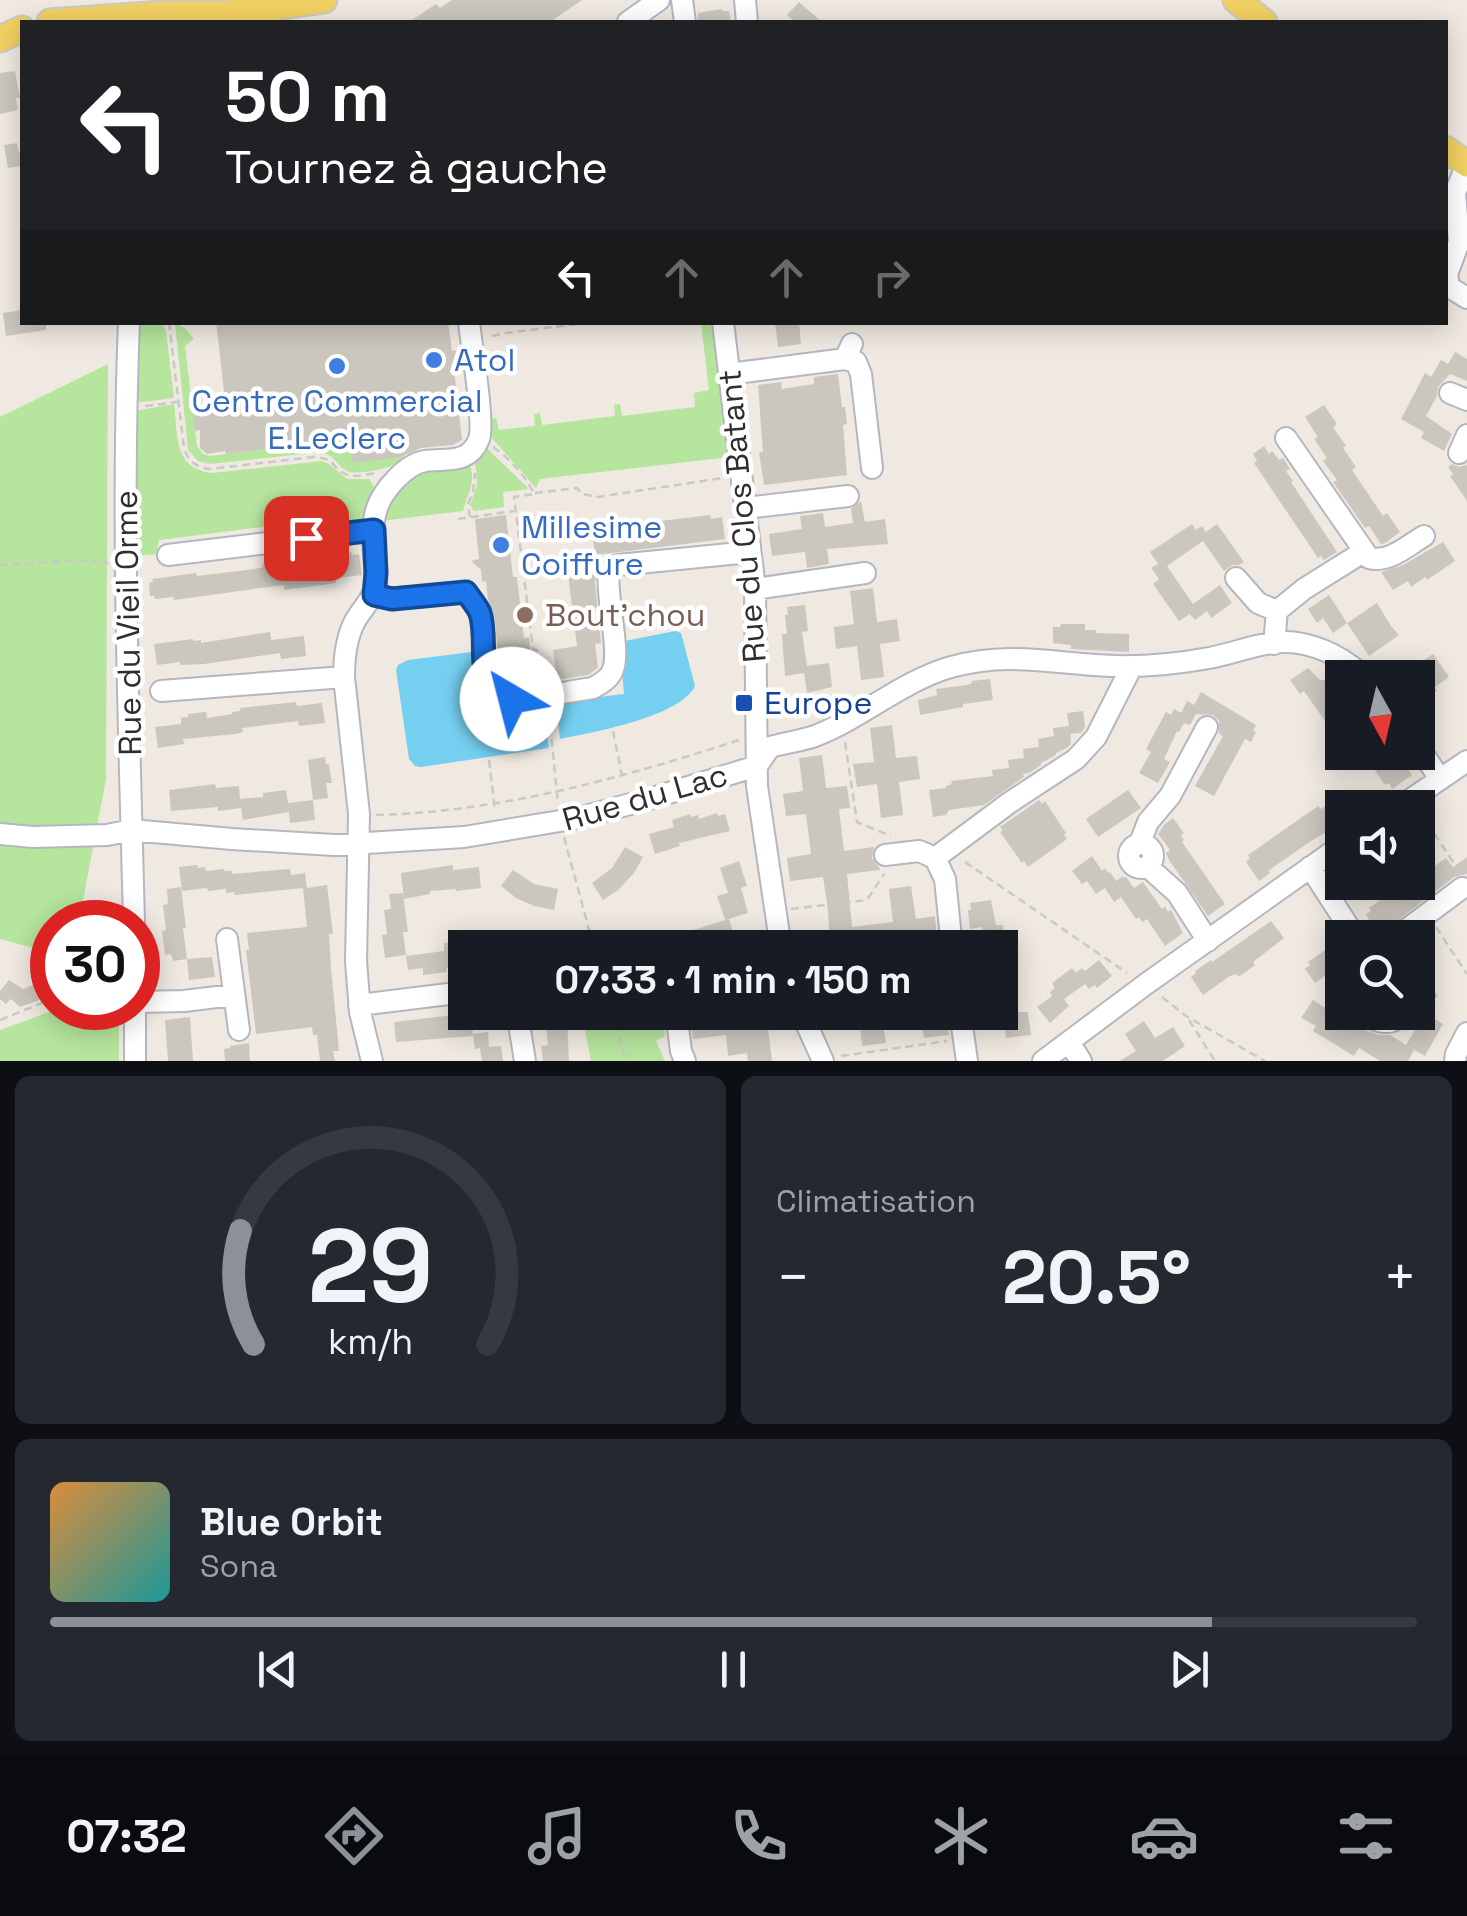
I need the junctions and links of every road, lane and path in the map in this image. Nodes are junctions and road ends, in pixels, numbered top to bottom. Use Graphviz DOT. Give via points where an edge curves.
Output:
graph roads {
  1 [pos="124,0"];
  2 [pos="324,0"];
  3 [pos="659,0"];
  4 [pos="1236,0"];
  5 [pos="189,12"];
  6 [pos="104,18"];
  7 [pos="77,20"];
  8 [pos="632,20"];
  9 [pos="1261,20"];
  10 [pos="1467,164"];
  11 [pos="1448,271"];
  12 [pos="128,325"];
  13 [pos="170,325"];
  14 [pos="553,325"];
  15 [pos="722,325"];
  16 [pos="470,331"];
  17 [pos="729,374"];
  18 [pos="178,402"];
  19 [pos="126,406"];
  20 [pos="1286,438"];
  21 [pos="473,446"];
  22 [pos="872,468"];
  23 [pos="408,469"];
  24 [pos="726,478"];
  25 [pos="534,494"];
  26 [pos="848,496"];
  27 [pos="746,508"];
  28 [pos="516,510"];
  29 [pos="470,517"];
  30 [pos="458,518"];
  31 [pos="374,530"];
  32 [pos="1424,536"];
  33 [pos="750,552"];
  34 [pos="1362,552"];
  35 [pos="168,555"];
  36 [pos="117,564"];
  37 [pos="0,565"];
  38 [pos="866,572"];
  39 [pos="1236,578"];
  40 [pos="756,589"];
  41 [pos="374,595"];
  42 [pos="1277,611"];
  43 [pos="1274,644"];
  44 [pos="1341,660"];
  45 [pos="1132,666"];
  46 [pos="344,678"];
  47 [pos="161,691"];
  48 [pos="548,694"];
  49 [pos="842,722"];
  50 [pos="1207,727"];
  51 [pos="614,732"];
  52 [pos="747,736"];
  53 [pos="489,760"];
  54 [pos="1467,762"];
  55 [pos="757,766"];
  56 [pos="1434,770"];
  57 [pos="622,777"];
  58 [pos="1440,778"];
  59 [pos="1423,790"];
  60 [pos="556,791"];
  61 [pos="494,803"];
  62 [pos="494,810"];
  63 [pos="360,814"];
  64 [pos="561,822"];
  65 [pos="132,830"];
  66 [pos="0,834"];
  67 [pos="1435,834"];
  68 [pos="358,844"];
  69 [pos="891,854"];
  70 [pos="941,854"];
  71 [pos="1325,857"];
  72 [pos="1310,867"];
  73 [pos="1462,888"];
  74 [pos="134,900"];
  75 [pos="775,912"];
  76 [pos="1426,914"];
  77 [pos="1344,920"];
  78 [pos="1418,920"];
  79 [pos="589,930"];
  80 [pos="775,930"];
  81 [pos="950,930"];
  82 [pos="227,939"];
  83 [pos="1208,941"];
  84 [pos="1467,974"];
  85 [pos="1146,984"];
  86 [pos="233,994"];
  87 [pos="448,994"];
  88 [pos="160,1003"];
  89 [pos="359,1005"];
  90 [pos="30,1008"];
  91 [pos="1186,1016"];
  92 [pos="0,1020"];
  93 [pos="136,1030"];
  94 [pos="239,1030"];
  95 [pos="521,1030"];
  96 [pos="617,1030"];
  97 [pos="678,1030"];
  98 [pos="809,1030"];
  99 [pos="963,1030"];
  100 [pos="1467,1033"];
  101 [pos="964,1038"];
  102 [pos="1070,1042"];
  103 [pos="822,1060"];
  104 [pos="135,1061"];
  105 [pos="372,1061"];
  106 [pos="525,1061"];
  107 [pos="626,1061"];
  108 [pos="685,1061"];
  109 [pos="966,1061"];
  110 [pos="1043,1061"];
  111 [pos="1081,1061"];
  112 [pos="1215,1061"];
  113 [pos="1264,1061"];
  114 [pos="1455,1061"];
  1 -- 6 [label="street"];
  2 -- 5 [label="main road" via="227,14"];
  3 -- 8 [label="street"];
  4 -- 9 [label="main road"];
  5 -- 6 [label="main road"];
  6 -- 7 [label="main road"];
  10 -- 11 [label="street" via="1454,193 1459,242"];
  12 -- 19 [label="street, Rue du Vieil Orme"];
  13 -- 18 [label="path"];
  14 -- 16 [label="path"];
  15 -- 17 [label="street, Rue du Clos Batant"];
  16 -- 21 [label="street" via="480,418"];
  17 -- 22 [label="street" via="849,351 861,374"];
  17 -- 27 [label="street, Rue du Clos Batant"];
  18 -- 19 [label="path"];
  18 -- 23 [label="path" via="184,448 200,468 314,456 351,476"];
  19 -- 65 [label="street, Rue du Vieil Orme"];
  20 -- 34 [label="street"];
  21 -- 23 [label="street" via="458,460 422,461"];
  21 -- 25 [label="path" via="503,454"];
  21 -- 29 [label="path"];
  23 -- 31 [label="street" via="378,505"];
  24 -- 25 [label="path" via="598,497 577,488"];
  25 -- 28 [label="path" via="514,496"];
  26 -- 27 [label="street"];
  27 -- 33 [label="street, Rue du Clos Batant"];
  28 -- 29 [label="path"];
  28 -- 48 [label="path" via="533,649 539,651"];
  29 -- 30 [label="path"];
  31 -- 35 [label="street"];
  31 -- 41 [label="street"];
  32 -- 34 [label="street" via="1386,559"];
  33 -- 40 [label="street, Rue du Clos Batant"];
  33 -- 48 [label="street" via="618,564 607,586 612,673 593,688"];
  34 -- 42 [label="street"];
  36 -- 37 [label="path"];
  38 -- 40 [label="street"];
  39 -- 42 [label="street" via="1258,603"];
  40 -- 55 [label="street, Rue du Clos Batant"];
  41 -- 46 [label="street" via="350,632"];
  41 -- 48 [label="street" via="466,592 480,612 489,684 512,699"];
  42 -- 43 [label="street"];
  43 -- 44 [label="street, Rue du Lac" via="1296,642"];
  43 -- 45 [label="street, Rue du Lac"];
  45 -- 49 [label="street, Rue du Lac" via="1016,657 975,661 945,669"];
  45 -- 70 [label="street" via="1096,737 1076,758"];
  46 -- 47 [label="street"];
  46 -- 63 [label="street"];
  48 -- 60 [label="path"];
  49 -- 55 [label="street, Rue du Lac" via="770,747"];
  49 -- 69 [label="path" via="857,822 892,837"];
  50 -- 83 [label="street" via="1140,843 1154,859 1148,867 1177,893"];
  51 -- 57 [label="path"];
  52 -- 57 [label="path"];
  53 -- 61 [label="path"];
  54 -- 58 [label="street"];
  55 -- 64 [label="street, Rue du Lac"];
  55 -- 75 [label="street, Rue du Clos Batant"];
  56 -- 58 [label="street"];
  57 -- 60 [label="path"];
  58 -- 59 [label="street"];
  60 -- 61 [label="path"];
  60 -- 64 [label="path"];
  61 -- 62 [label="path"];
  61 -- 63 [label="path"];
  63 -- 68 [label="street"];
  64 -- 68 [label="street, Rue du Lac"];
  64 -- 79 [label="path"];
  65 -- 66 [label="street, Rue du Lac"];
  65 -- 68 [label="street, Rue du Lac"];
  65 -- 74 [label="street, Rue du Vieil Orme"];
  67 -- 73 [label="path" via="1464,879"];
  68 -- 89 [label="street"];
  69 -- 70 [label="street"];
  69 -- 75 [label="path" via="868,900"];
  70 -- 81 [label="street"];
  70 -- 85 [label="path"];
  71 -- 72 [label="street"];
  72 -- 77 [label="street"];
  72 -- 83 [label="street"];
  73 -- 76 [label="street"];
  75 -- 80 [label="street, Rue du Clos Batant"];
  76 -- 78 [label="street"];
  76 -- 84 [label="path"];
  82 -- 86 [label="street"];
  83 -- 85 [label="street"];
  85 -- 91 [label="path"];
  85 -- 102 [label="street"];
  86 -- 88 [label="street"];
  86 -- 94 [label="street"];
  87 -- 89 [label="street"];
  89 -- 105 [label="street"];
  90 -- 92 [label="path"];
  91 -- 112 [label="path"];
  91 -- 113 [label="path"];
  93 -- 104 [label="street"];
  95 -- 106 [label="street"];
  96 -- 107 [label="path"];
  97 -- 108 [label="street"];
  98 -- 103 [label="street"];
  99 -- 101 [label="street"];
  100 -- 114 [label="street"];
  101 -- 103 [label="path"];
  101 -- 109 [label="street"];
  102 -- 110 [label="street"];
  102 -- 111 [label="street"];
}
